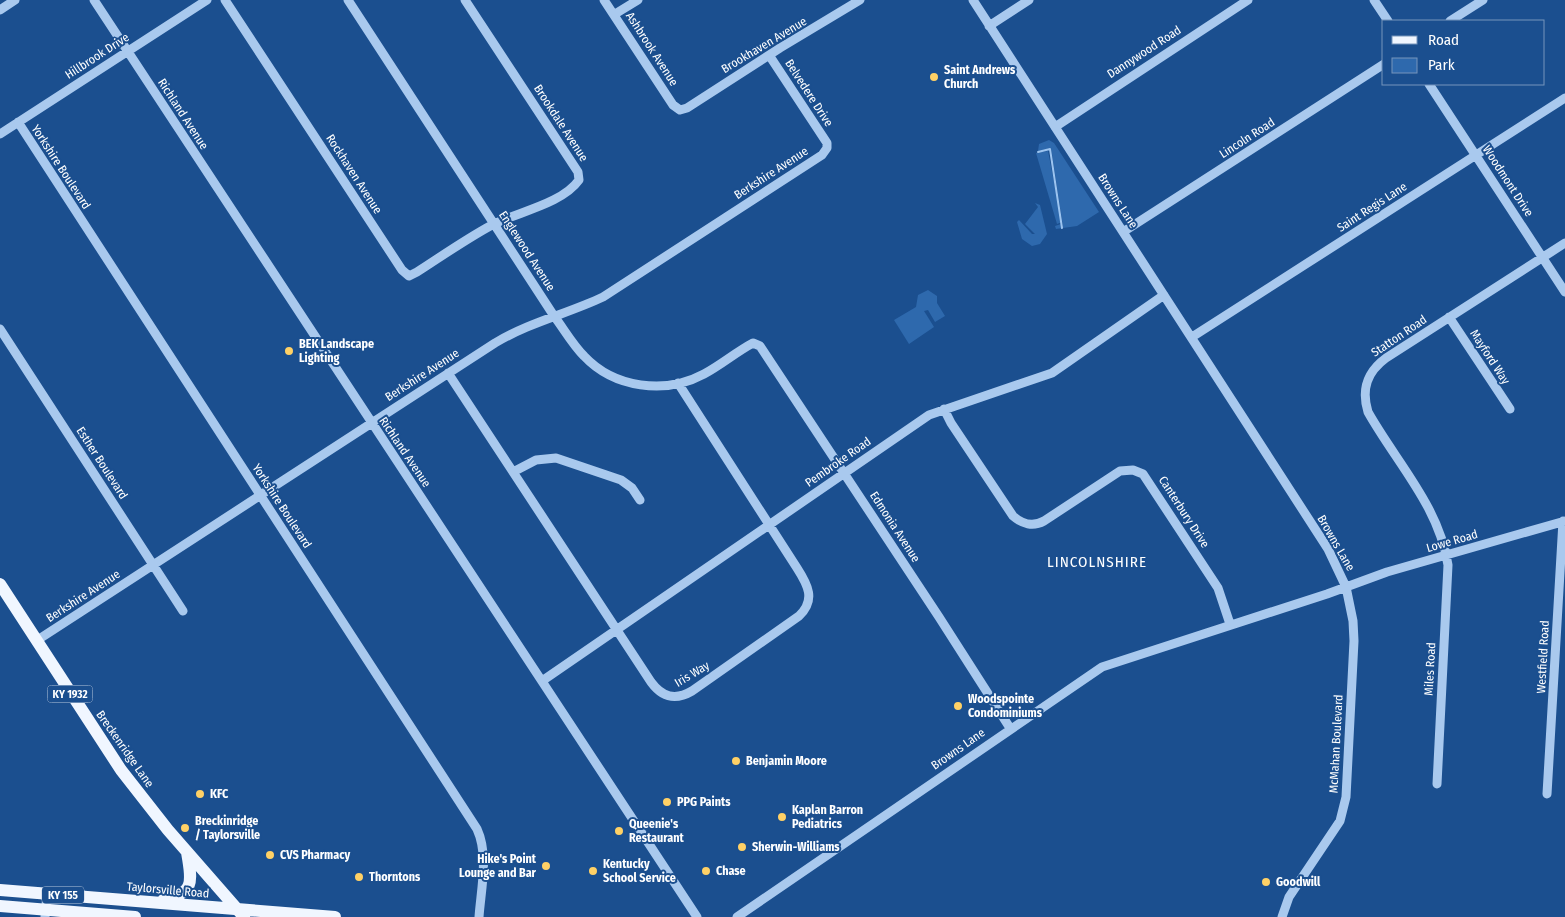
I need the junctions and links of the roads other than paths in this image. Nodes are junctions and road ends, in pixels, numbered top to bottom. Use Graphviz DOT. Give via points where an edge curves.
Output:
graph roads {
  1 [pos="15,0"];
  2 [pos="94,0"];
  3 [pos="207,0"];
  4 [pos="225,0"];
  5 [pos="348,0"];
  6 [pos="465,0"];
  7 [pos="604,0"];
  8 [pos="638,0"];
  9 [pos="860,0"];
  10 [pos="973,0"];
  11 [pos="1029,0"];
  12 [pos="1248,0"];
  13 [pos="1374,0"];
  14 [pos="1483,0"];
  15 [pos="848,3"];
  16 [pos="0,10"];
  17 [pos="615,14"];
  18 [pos="1387,20"];
  19 [pos="1452,20"];
  20 [pos="990,26"];
  21 [pos="128,51"];
  22 [pos="769,55"];
  23 [pos="1382,65"];
  24 [pos="1430,85"];
  25 [pos="1565,98"];
  26 [pos="680,110"];
  27 [pos="18,122"];
  28 [pos="1055,127"];
  29 [pos="0,134"];
  30 [pos="827,146"];
  31 [pos="1476,155"];
  32 [pos="495,224"];
  33 [pos="1123,232"];
  34 [pos="1565,243"];
  35 [pos="1542,257"];
  36 [pos="1565,292"];
  37 [pos="1164,295"];
  38 [pos="554,316"];
  39 [pos="1450,317"];
  40 [pos="0,329"];
  41 [pos="1192,337"];
  42 [pos="755,343"];
  43 [pos="448,373"];
  44 [pos="678,384"];
  45 [pos="944,409"];
  46 [pos="1510,409"];
  47 [pos="372,424"];
  48 [pos="513,472"];
  49 [pos="844,473"];
  50 [pos="261,495"];
  51 [pos="640,500"];
  52 [pos="1564,521"];
  53 [pos="769,526"];
  54 [pos="1447,556"];
  55 [pos="153,565"];
  56 [pos="0,584"];
  57 [pos="1346,587"];
  58 [pos="183,611"];
  59 [pos="1230,624"];
  60 [pos="617,631"];
  61 [pos="36,641"];
  62 [pos="542,682"];
  63 [pos="1010,728"];
  64 [pos="1437,784"];
  65 [pos="1547,794"];
  66 [pos="187,852"];
  67 [pos="0,890"];
  68 [pos="47,894"];
  69 [pos="149,902"];
  70 [pos="0,906"];
  71 [pos="45,913"];
  72 [pos="241,913"];
  73 [pos="135,917"];
  74 [pos="335,917"];
  75 [pos="479,917"];
  76 [pos="697,917"];
  77 [pos="737,917"];
  78 [pos="1282,917"];
  1 -- 16 [label="street"];
  2 -- 21 [label="street, Richland Avenue"];
  3 -- 21 [label="street, Hillbrook Drive"];
  4 -- 32 [label="street, Rockhaven Avenue" via="405,273 409,276 418,272"];
  5 -- 32 [label="street, Englewood Avenue"];
  6 -- 32 [label="street, Brookdale Avenue" via="580,176 577,184 544,204"];
  7 -- 17 [label="street, Ashbrook Avenue"];
  8 -- 17 [label="street"];
  9 -- 15 [label="street, Brookhaven Avenue"];
  10 -- 20 [label="street, Browns Lane"];
  11 -- 20 [label="street"];
  12 -- 28 [label="street, Dannywood Road"];
  13 -- 18 [label="street"];
  14 -- 19 [label="street"];
  15 -- 22 [label="street, Brookhaven Avenue"];
  17 -- 26 [label="street, Ashbrook Avenue" via="673,105"];
  20 -- 28 [label="street, Browns Lane"];
  21 -- 27 [label="street, Hillbrook Drive"];
  21 -- 47 [label="street, Richland Avenue"];
  22 -- 26 [label="street, Brookhaven Avenue"];
  22 -- 30 [label="street, Belvedere Drive"];
  23 -- 33 [label="street, Lincoln Road"];
  24 -- 31 [label="street, Woodmont Drive"];
  25 -- 31 [label="street, Saint Regis Lane"];
  27 -- 29 [label="street, Hillbrook Drive"];
  27 -- 50 [label="street, Yorkshire Boulevard"];
  28 -- 33 [label="street, Browns Lane"];
  30 -- 38 [label="street, Berkshire Avenue" via="822,155 604,297"];
  31 -- 35 [label="street, Woodmont Drive"];
  31 -- 41 [label="street, Saint Regis Lane"];
  32 -- 38 [label="street, Englewood Avenue"];
  33 -- 37 [label="street, Browns Lane"];
  34 -- 35 [label="street, Statton Road"];
  35 -- 36 [label="street, Woodmont Drive"];
  35 -- 39 [label="street, Statton Road"];
  37 -- 41 [label="street, Browns Lane"];
  37 -- 45 [label="street, Pembroke Road" via="1052,373"];
  38 -- 43 [label="street, Berkshire Avenue" via="510,334"];
  38 -- 44 [label="street, Englewood Avenue" via="584,356 608,374 640,385"];
  39 -- 46 [label="street, Mayford Way"];
  39 -- 54 [label="street, Statton Road" via="1379,363 1369,375 1364,393 1371,418 1430,510"];
  40 -- 55 [label="street, Esther Boulevard"];
  41 -- 57 [label="street, Browns Lane" via="1328,549"];
  42 -- 44 [label="street, Englewood Avenue" via="704,374"];
  42 -- 49 [label="street, Edmonia Avenue"];
  43 -- 47 [label="street, Berkshire Avenue"];
  43 -- 48 [label="street, Iris Way"];
  44 -- 53 [label="street, Iris Way"];
  45 -- 49 [label="street, Pembroke Road" via="929,415"];
  45 -- 59 [label="street, Canterbury Drive" via="1013,516 1025,524 1044,521 1120,470 1143,474 1218,588"];
  47 -- 50 [label="street, Berkshire Avenue"];
  47 -- 62 [label="street, Richland Avenue"];
  48 -- 51 [label="street" via="536,460 556,458 621,480"];
  48 -- 60 [label="street, Iris Way"];
  49 -- 53 [label="street, Pembroke Road"];
  49 -- 63 [label="street, Edmonia Avenue"];
  50 -- 55 [label="street, Berkshire Avenue"];
  50 -- 75 [label="street, Yorkshire Boulevard" via="477,829 483,844"];
  52 -- 54 [label="street, Lowe Road"];
  52 -- 65 [label="street, Westfield Road"];
  53 -- 60 [label="street, Pembroke Road"];
  53 -- 60 [label="street, Iris Way" via="808,585 810,598 807,607 799,616 692,691 675,697 660,692"];
  54 -- 57 [label="street, Lowe Road"];
  54 -- 64 [label="street, Miles Road"];
  55 -- 58 [label="street, Esther Boulevard"];
  55 -- 61 [label="street, Berkshire Avenue"];
  56 -- 61 [label="main road, Breckenridge Lane / KY 1932"];
  57 -- 59 [label="street, Browns Lane"];
  57 -- 78 [label="street, McMahan Boulevard" via="1354,642 1346,797 1340,821 1290,898"];
  59 -- 63 [label="street, Browns Lane" via="1102,667"];
  60 -- 62 [label="street, Pembroke Road"];
  61 -- 66 [label="main road, Breckenridge Lane / KY 1932" via="121,768"];
  62 -- 76 [label="street, Richland Avenue"];
  63 -- 77 [label="street, Browns Lane"];
  66 -- 69 [label="main road" via="191,878 185,893"];
  66 -- 72 [label="main road, Breckenridge Lane / KY 1932"];
  67 -- 68 [label="main road, Taylorsville Road / KY 155"];
  68 -- 69 [label="main road, Taylorsville Road / KY 155"];
  68 -- 71 [label="street"];
  69 -- 72 [label="main road, Taylorsville Road / KY 155"];
  70 -- 71 [label="main road, KY 155"];
  71 -- 73 [label="main road, KY 155"];
  72 -- 74 [label="main road, Taylorsville Road / KY 155"];
}
